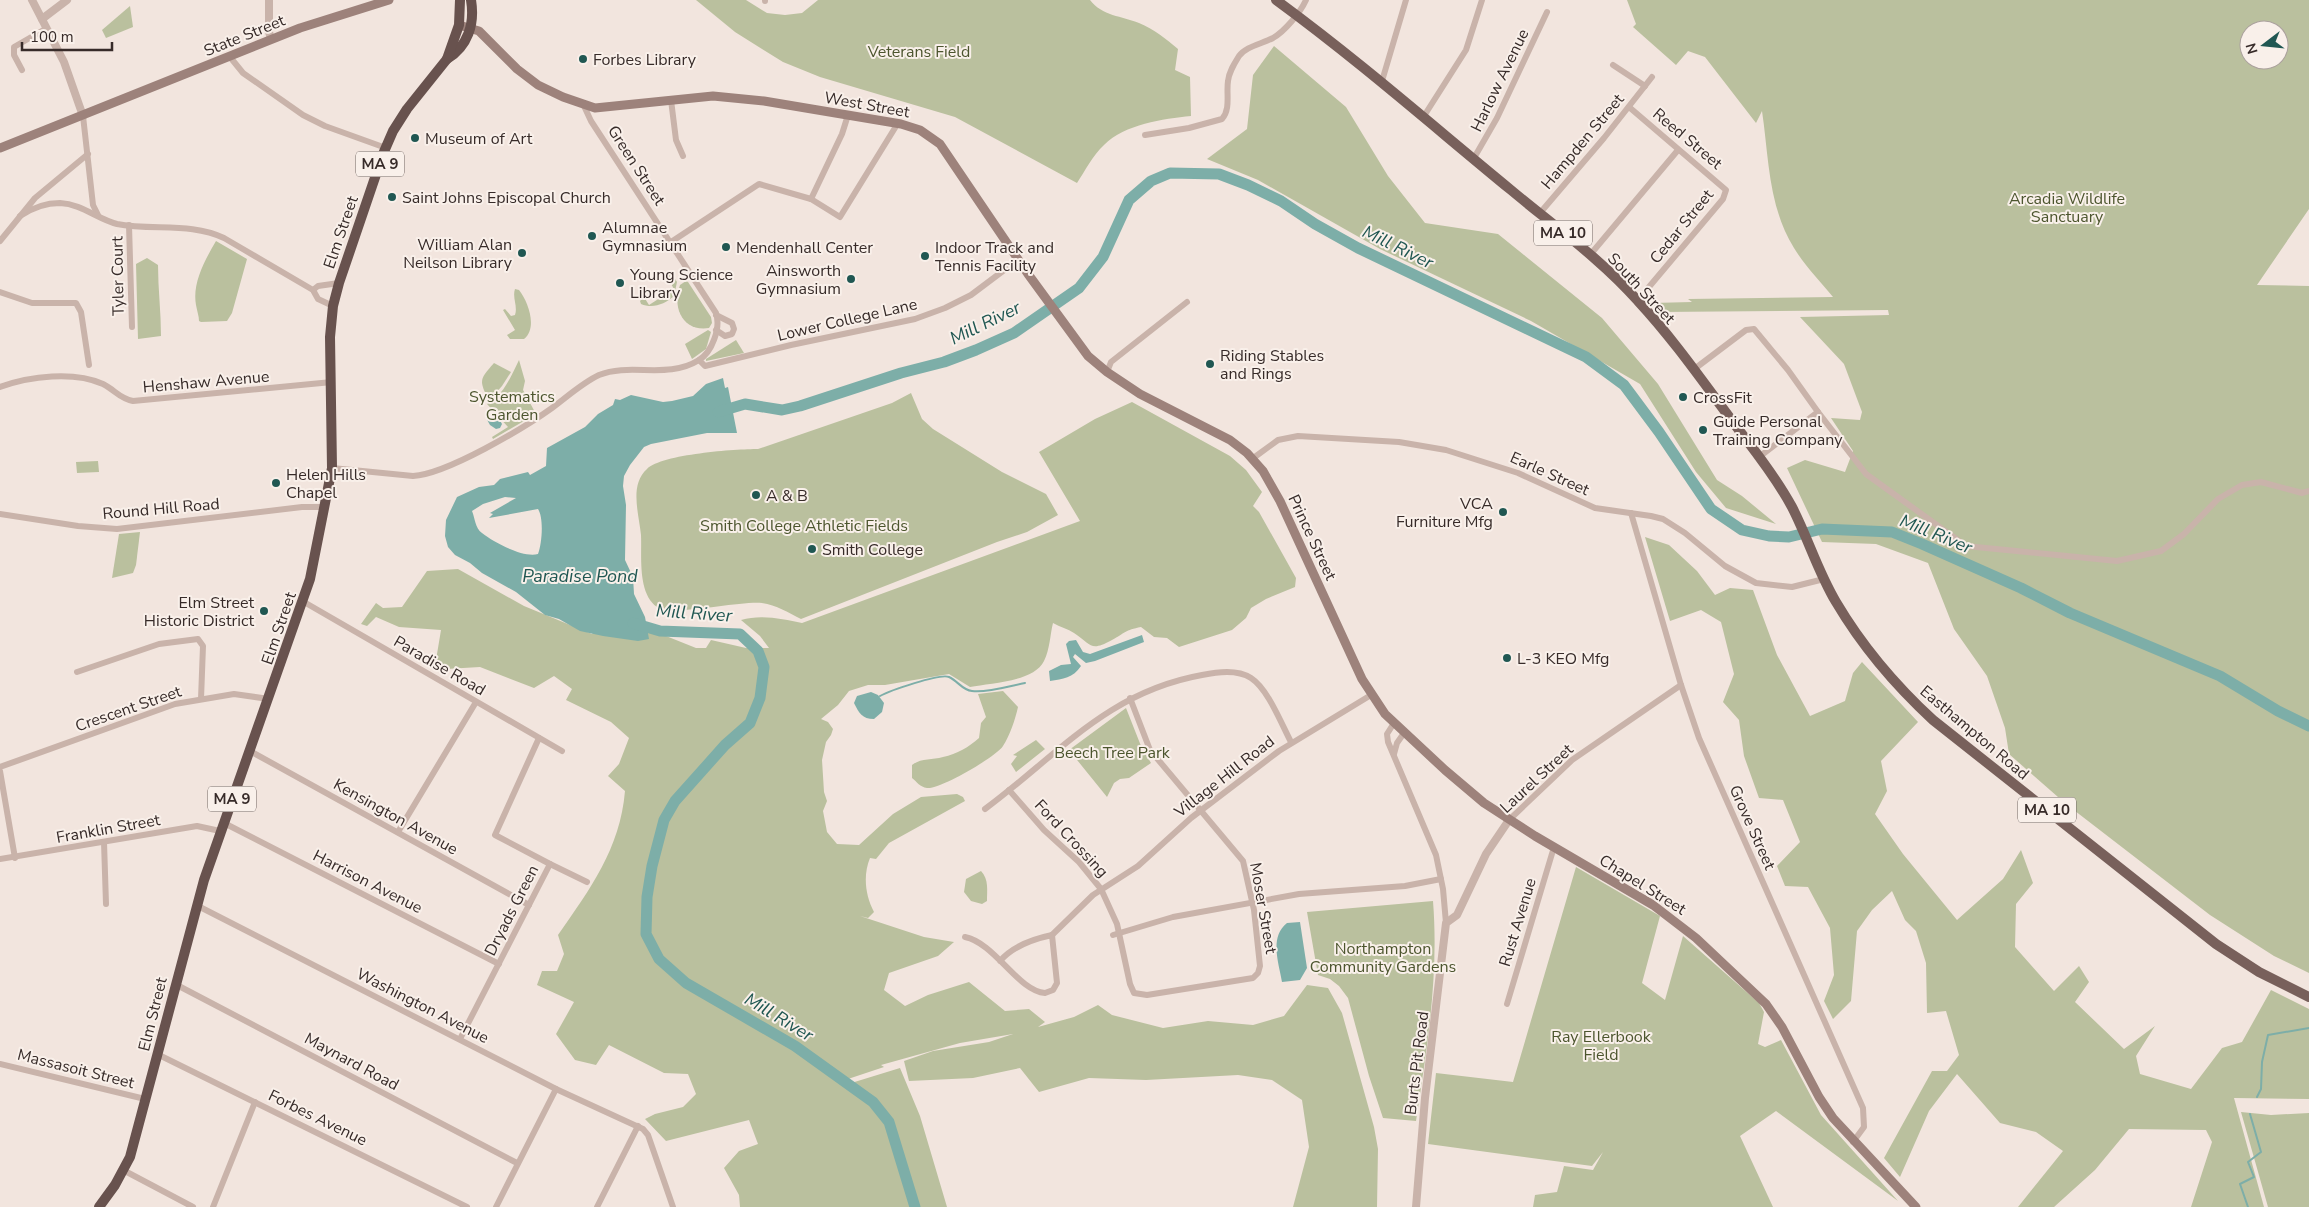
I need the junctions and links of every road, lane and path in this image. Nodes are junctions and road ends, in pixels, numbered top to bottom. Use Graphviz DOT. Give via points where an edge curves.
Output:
graph roads {
  1 [pos="32,0"];
  2 [pos="67,0"];
  3 [pos="269,0"];
  4 [pos="389,0"];
  5 [pos="460,0"];
  6 [pos="471,0"];
  7 [pos="1276,0"];
  8 [pos="1306,0"];
  9 [pos="1406,0"];
  10 [pos="1482,0"];
  11 [pos="1547,12"];
  12 [pos="1296,14"];
  13 [pos="42,19"];
  14 [pos="459,25"];
  15 [pos="471,27"];
  16 [pos="47,28"];
  17 [pos="272,39"];
  18 [pos="230,56"];
  19 [pos="447,59"];
  20 [pos="1613,65"];
  21 [pos="22,70"];
  22 [pos="1652,77"];
  23 [pos="1382,81"];
  24 [pos="1644,86"];
  25 [pos="671,100"];
  26 [pos="584,106"];
  27 [pos="1629,107"];
  28 [pos="848,115"];
  29 [pos="83,116"];
  30 [pos="1424,116"];
  31 [pos="898,124"];
  32 [pos="1145,135"];
  33 [pos="0,148"];
  34 [pos="386,148"];
  35 [pos="1678,150"];
  36 [pos="88,154"];
  37 [pos="683,156"];
  38 [pos="1474,158"];
  39 [pos="1726,192"];
  40 [pos="811,198"];
  41 [pos="1540,213"];
  42 [pos="98,215"];
  43 [pos="20,216"];
  44 [pos="129,225"];
  45 [pos="0,241"];
  46 [pos="671,242"];
  47 [pos="1590,255"];
  48 [pos="1019,260"];
  49 [pos="339,283"];
  50 [pos="313,290"];
  51 [pos="0,292"];
  52 [pos="1638,300"];
  53 [pos="1186,302"];
  54 [pos="333,306"];
  55 [pos="716,314"];
  56 [pos="132,327"];
  57 [pos="716,330"];
  58 [pos="699,360"];
  59 [pos="89,365"];
  60 [pos="1693,370"];
  61 [pos="1107,372"];
  62 [pos="332,382"];
  63 [pos="0,387"];
  64 [pos="1818,412"];
  65 [pos="1194,421"];
  66 [pos="1759,457"];
  67 [pos="1252,459"];
  68 [pos="332,468"];
  69 [pos="2309,491"];
  70 [pos="326,507"];
  71 [pos="1631,513"];
  72 [pos="0,514"];
  73 [pos="1824,580"];
  74 [pos="304,602"];
  75 [pos="77,672"];
  76 [pos="1680,686"];
  77 [pos="1371,695"];
  78 [pos="1130,698"];
  79 [pos="201,699"];
  80 [pos="269,699"];
  81 [pos="476,702"];
  82 [pos="1394,723"];
  83 [pos="1404,733"];
  84 [pos="538,738"];
  85 [pos="1291,742"];
  86 [pos="250,751"];
  87 [pos="562,751"];
  88 [pos="1394,754"];
  89 [pos="0,769"];
  90 [pos="1009,790"];
  91 [pos="985,809"];
  92 [pos="1200,811"];
  93 [pos="1509,820"];
  94 [pos="222,827"];
  95 [pos="398,832"];
  96 [pos="104,842"];
  97 [pos="1554,847"];
  98 [pos="16,858"];
  99 [pos="0,859"];
  100 [pos="550,864"];
  101 [pos="1441,879"];
  102 [pos="587,882"];
  103 [pos="1101,889"];
  104 [pos="106,904"];
  105 [pos="1252,904"];
  106 [pos="196,905"];
  107 [pos="529,905"];
  108 [pos="1446,923"];
  109 [pos="1117,934"];
  110 [pos="1052,935"];
  111 [pos="966,938"];
  112 [pos="1000,961"];
  113 [pos="499,964"];
  114 [pos="175,984"];
  115 [pos="1134,993"];
  116 [pos="2309,997"];
  117 [pos="1507,1004"];
  118 [pos="460,1039"];
  119 [pos="157,1054"];
  120 [pos="0,1064"];
  121 [pos="556,1089"];
  122 [pos="145,1099"];
  123 [pos="255,1102"];
  124 [pos="638,1126"];
  125 [pos="1853,1142"];
  126 [pos="516,1163"];
  127 [pos="124,1170"];
  128 [pos="100,1207"];
  129 [pos="193,1207"];
  130 [pos="213,1207"];
  131 [pos="467,1207"];
  132 [pos="496,1207"];
  133 [pos="597,1207"];
  134 [pos="673,1207"];
  135 [pos="1416,1207"];
  136 [pos="1916,1207"];
  1 -- 13 [label="street"];
  2 -- 13 [label="street"];
  3 -- 17 [label="street"];
  4 -- 17 [label="main road, State Street" via="332,16"];
  5 -- 14 [label="highway, Elm Street"];
  6 -- 15 [label="highway, MA 9"];
  7 -- 12 [label="main road, South Street / MA 10"];
  8 -- 12 [label="street"];
  9 -- 23 [label="street"];
  10 -- 30 [label="street" via="1466,50"];
  11 -- 38 [label="street, Harlow Avenue" via="1497,118"];
  12 -- 23 [label="main road, South Street / MA 10"];
  12 -- 32 [label="street" via="1278,34 1239,56 1230,73 1226,112 1222,119"];
  13 -- 16 [label="street"];
  14 -- 15 [label="main road, West Street"];
  14 -- 19 [label="highway, Elm Street"];
  15 -- 19 [label="highway, Elm Street / MA 9" via="459,49"];
  15 -- 26 [label="main road, West Street" via="522,73 551,92"];
  16 -- 21 [label="street" via="14,47 14,55"];
  16 -- 29 [label="street" via="70,76"];
  17 -- 18 [label="main road, State Street"];
  18 -- 29 [label="main road, State Street"];
  18 -- 34 [label="street" via="243,73 303,115"];
  19 -- 34 [label="highway, Elm Street / MA 9" via="401,118"];
  20 -- 24 [label="street, Hampden Street"];
  22 -- 24 [label="street, Hampden Street"];
  23 -- 30 [label="main road, South Street / MA 10"];
  24 -- 27 [label="street, Hampden Street"];
  25 -- 26 [label="main road, West Street" via="603,108"];
  25 -- 28 [label="main road, West Street" via="695,96 732,97"];
  25 -- 37 [label="street" via="676,140"];
  26 -- 46 [label="street, Green Street"];
  27 -- 35 [label="street, Reed Street"];
  27 -- 41 [label="street, Hampden Street"];
  28 -- 31 [label="main road, West Street"];
  28 -- 40 [label="street"];
  29 -- 33 [label="main road, State Street"];
  29 -- 36 [label="street"];
  30 -- 38 [label="main road, South Street / MA 10"];
  31 -- 40 [label="street" via="840,217"];
  31 -- 48 [label="main road, West Street" via="920,130 940,144"];
  34 -- 49 [label="highway, Elm Street / MA 9"];
  35 -- 39 [label="street, Reed Street"];
  35 -- 47 [label="street"];
  36 -- 42 [label="street"];
  36 -- 43 [label="street" via="36,198"];
  38 -- 41 [label="main road, South Street / MA 10"];
  39 -- 52 [label="street, Cedar Street"];
  40 -- 46 [label="street" via="759,184"];
  41 -- 47 [label="main road, South Street / MA 10"];
  42 -- 43 [label="street" via="77,206 55,203 39,206"];
  42 -- 44 [label="street" via="105,220"];
  43 -- 45 [label="street"];
  44 -- 50 [label="street" via="188,228 215,234"];
  44 -- 56 [label="street, Tyler Court"];
  46 -- 55 [label="street, Green Street"];
  47 -- 52 [label="main road, South Street / MA 10"];
  48 -- 58 [label="street, Lower College Lane" via="971,295 915,319 706,366"];
  48 -- 61 [label="main road, West Street" via="1082,348"];
  49 -- 50 [label="street" via="318,286"];
  49 -- 54 [label="highway, Elm Street / MA 9"];
  50 -- 54 [label="street" via="318,299"];
  51 -- 59 [label="street" via="32,303 76,304 81,312"];
  52 -- 60 [label="main road, South Street / MA 10"];
  53 -- 61 [label="street" via="1111,362"];
  54 -- 62 [label="highway, Elm Street / MA 9" via="330,336"];
  55 -- 57 [label="street"];
  55 -- 57 [label="street, Green Street" via="732,323 734,329 732,334 725,336"];
  57 -- 58 [label="street" via="710,350"];
  58 -- 68 [label="street" via="677,369 618,370 601,375 532,421 460,461 427,475"];
  60 -- 64 [label="street" via="1746,330 1754,329"];
  60 -- 66 [label="main road, South Street / MA 10"];
  61 -- 65 [label="main road, West Street" via="1140,394"];
  62 -- 63 [label="street, Henshaw Avenue" via="133,402 119,397 105,385 81,379 29,380"];
  62 -- 68 [label="highway, Elm Street / MA 9"];
  64 -- 66 [label="street"];
  64 -- 69 [label="street" via="1866,474 1966,546 2117,561 2161,551 2184,534 2218,498 2242,485 2261,482 2302,493"];
  65 -- 67 [label="main road, Prince Street" via="1230,440"];
  66 -- 73 [label="main road, South Street / MA 10" via="1784,493"];
  67 -- 71 [label="street, Earle Street" via="1278,440 1298,436 1425,446 1498,465 1595,508"];
  67 -- 77 [label="main road, Prince Street" via="1280,500"];
  68 -- 70 [label="highway, Elm Street / MA 9"];
  70 -- 72 [label="street, Round Hill Road" via="302,507 117,529"];
  70 -- 74 [label="highway, Elm Street / MA 9"];
  71 -- 73 [label="street, Earle Street" via="1651,516 1673,525 1726,566 1756,583 1792,586"];
  71 -- 76 [label="street, Grove Street"];
  73 -- 116 [label="main road, Easthampton Road / MA 10" via="1866,647 1933,720 2216,944 2258,972"];
  74 -- 80 [label="highway, Elm Street / MA 9"];
  74 -- 81 [label="street, Paradise Road"];
  75 -- 79 [label="street" via="159,644 198,639 203,646"];
  76 -- 93 [label="street, Laurel Street" via="1572,760"];
  76 -- 125 [label="street, Grove Street" via="1718,783 1863,1108 1864,1127"];
  77 -- 82 [label="main road, Chapel Street"];
  77 -- 85 [label="street, Village Hill Road"];
  78 -- 85 [label="street" via="1189,677 1229,672 1241,674 1256,682"];
  78 -- 90 [label="street" via="1088,726"];
  78 -- 92 [label="street, Moser Street" via="1150,750"];
  79 -- 80 [label="street, Crescent Street" via="234,694"];
  79 -- 89 [label="street, Crescent Street" via="151,712"];
  80 -- 86 [label="highway, Elm Street / MA 9"];
  81 -- 84 [label="street, Paradise Road"];
  81 -- 95 [label="street"];
  82 -- 83 [label="main road, Chapel Street"];
  82 -- 88 [label="street" via="1387,734"];
  83 -- 88 [label="street"];
  83 -- 93 [label="main road, Chapel Street" via="1465,788"];
  84 -- 87 [label="street, Paradise Road"];
  84 -- 100 [label="street, Dryads Green" via="495,835"];
  85 -- 92 [label="street, Village Hill Road"];
  86 -- 94 [label="highway, Elm Street / MA 9"];
  86 -- 95 [label="street, Kensington Avenue"];
  88 -- 101 [label="street" via="1433,848"];
  89 -- 98 [label="street"];
  90 -- 91 [label="street"];
  90 -- 103 [label="street, Ford Crossing"];
  92 -- 103 [label="street, Village Hill Road" via="1138,866"];
  92 -- 105 [label="street, Moser Street" via="1243,861"];
  93 -- 97 [label="main road, Chapel Street"];
  93 -- 108 [label="street, Laurel Street" via="1486,854 1457,915"];
  94 -- 96 [label="street, Franklin Street" via="197,826"];
  94 -- 106 [label="highway, Elm Street / MA 9"];
  94 -- 113 [label="street, Harrison Avenue"];
  95 -- 107 [label="street, Kensington Avenue"];
  96 -- 98 [label="street, Franklin Street"];
  96 -- 104 [label="street"];
  97 -- 117 [label="street, Rust Avenue"];
  97 -- 125 [label="main road, Chapel Street" via="1666,913 1759,997 1782,1027 1828,1111"];
  98 -- 99 [label="street, Franklin Street"];
  100 -- 102 [label="street"];
  100 -- 107 [label="street, Dryads Green"];
  101 -- 105 [label="street" via="1405,886 1299,894"];
  101 -- 108 [label="street"];
  103 -- 109 [label="street, Ford Crossing"];
  103 -- 110 [label="street, Village Hill Road"];
  105 -- 109 [label="street" via="1173,917"];
  105 -- 115 [label="street, Moser Street" via="1260,966 1253,978 1147,995"];
  106 -- 114 [label="highway, Elm Street / MA 9"];
  106 -- 118 [label="street, Washington Avenue"];
  107 -- 113 [label="street, Dryads Green"];
  108 -- 135 [label="street, Burts Pit Road" via="1425,1098"];
  109 -- 115 [label="street, Ford Crossing"];
  110 -- 112 [label="street" via="1008,952"];
  110 -- 112 [label="street" via="1057,983 1045,994 1032,990"];
  111 -- 112 [label="street" via="977,942"];
  113 -- 118 [label="street, Dryads Green"];
  114 -- 119 [label="highway, Elm Street / MA 9"];
  114 -- 126 [label="street, Maynard Road"];
  118 -- 121 [label="street, Washington Avenue"];
  119 -- 122 [label="highway, Elm Street / MA 9"];
  119 -- 123 [label="street, Forbes Avenue"];
  120 -- 122 [label="street, Massasoit Street"];
  121 -- 124 [label="street, Washington Avenue"];
  121 -- 126 [label="street"];
  122 -- 127 [label="highway, Elm Street / MA 9"];
  123 -- 130 [label="street"];
  123 -- 131 [label="street, Forbes Avenue"];
  124 -- 133 [label="street"];
  124 -- 134 [label="street" via="648,1135"];
  125 -- 136 [label="main road, Chapel Street"];
  126 -- 132 [label="street"];
  127 -- 128 [label="highway, Elm Street / MA 9"];
  127 -- 129 [label="street"];
}
